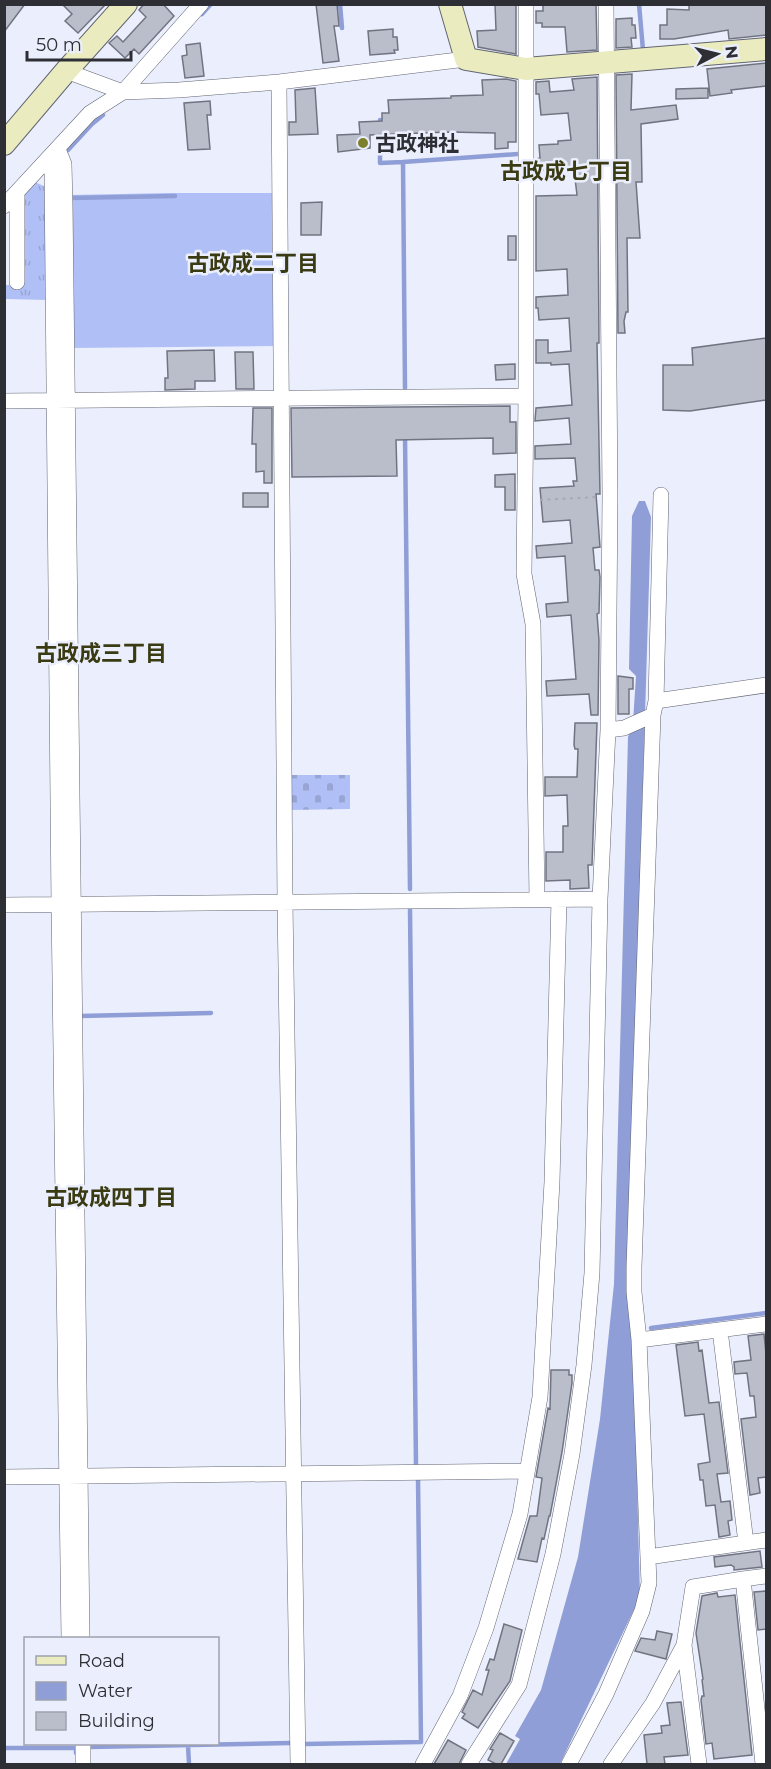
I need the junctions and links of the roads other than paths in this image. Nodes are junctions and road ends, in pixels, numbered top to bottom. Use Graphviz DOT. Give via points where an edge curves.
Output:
graph roads {
  1 [pos="126,4"];
  2 [pos="201,4"];
  3 [pos="450,4"];
  4 [pos="526,4"];
  5 [pos="606,4"];
  6 [pos="766,49"];
  7 [pos="466,59"];
  8 [pos="606,62"];
  9 [pos="526,69"];
  10 [pos="66,71"];
  11 [pos="279,82"];
  12 [pos="123,92"];
  13 [pos="4,144"];
  14 [pos="57,149"];
  15 [pos="47,160"];
  16 [pos="17,193"];
  17 [pos="4,206"];
  18 [pos="17,282"];
  19 [pos="526,396"];
  20 [pos="283,397"];
  21 [pos="60,400"];
  22 [pos="4,401"];
  23 [pos="661,495"];
  24 [pos="766,686"];
  25 [pos="652,711"];
  26 [pos="608,730"];
  27 [pos="537,899"];
  28 [pos="559,899"];
  29 [pos="600,899"];
  30 [pos="285,902"];
  31 [pos="75,904"];
  32 [pos="4,905"];
  33 [pos="59,905"];
  34 [pos="766,1324"];
  35 [pos="720,1330"];
  36 [pos="639,1340"];
  37 [pos="527,1471"];
  38 [pos="294,1473"];
  39 [pos="73,1476"];
  40 [pos="4,1477"];
  41 [pos="766,1540"];
  42 [pos="746,1543"];
  43 [pos="648,1557"];
  44 [pos="766,1576"];
  45 [pos="743,1580"];
  46 [pos="69,1637"];
  47 [pos="82,1637"];
  48 [pos="684,1645"];
  49 [pos="83,1745"];
  50 [pos="83,1764"];
  51 [pos="298,1764"];
  52 [pos="423,1764"];
  53 [pos="469,1764"];
  54 [pos="569,1764"];
  55 [pos="611,1764"];
  56 [pos="699,1764"];
  57 [pos="763,1764"];
  1 -- 10 [label="main road"];
  2 -- 12 [label="street"];
  3 -- 7 [label="main road"];
  4 -- 9 [label="street"];
  5 -- 8 [label="street"];
  6 -- 8 [label="main road"];
  7 -- 9 [label="main road"];
  7 -- 11 [label="street"];
  8 -- 9 [label="main road"];
  8 -- 26 [label="street"];
  9 -- 19 [label="street"];
  10 -- 12 [label="street"];
  10 -- 13 [label="main road"];
  11 -- 12 [label="street"];
  11 -- 20 [label="street"];
  12 -- 14 [label="street" via="90,113"];
  14 -- 15 [label="street"];
  14 -- 21 [label="street" via="64,164"];
  15 -- 16 [label="street"];
  15 -- 21 [label="street" via="52,172"];
  16 -- 17 [label="street"];
  16 -- 18 [label="street"];
  19 -- 20 [label="street"];
  19 -- 27 [label="street" via="524,574 533,624"];
  20 -- 21 [label="street"];
  20 -- 30 [label="street"];
  21 -- 22 [label="street"];
  21 -- 31 [label="street"];
  21 -- 33 [label="street"];
  23 -- 25 [label="street"];
  24 -- 25 [label="street"];
  25 -- 26 [label="street" via="624,728"];
  25 -- 36 [label="street" via="634,1267"];
  26 -- 29 [label="street"];
  27 -- 28 [label="street"];
  27 -- 30 [label="street"];
  28 -- 29 [label="street"];
  28 -- 37 [label="street" via="552,1182 540,1398"];
  29 -- 53 [label="street" via="592,1273 572,1454 553,1554 523,1675"];
  30 -- 31 [label="street"];
  30 -- 38 [label="street"];
  31 -- 33 [label="street"];
  31 -- 39 [label="street"];
  32 -- 33 [label="street"];
  33 -- 39 [label="street"];
  34 -- 35 [label="street"];
  35 -- 36 [label="street"];
  35 -- 42 [label="street"];
  36 -- 43 [label="street"];
  37 -- 38 [label="street"];
  37 -- 52 [label="street" via="520,1514 486,1628 460,1696"];
  38 -- 39 [label="street"];
  38 -- 51 [label="street"];
  39 -- 40 [label="street"];
  39 -- 46 [label="street"];
  39 -- 47 [label="street"];
  41 -- 42 [label="street"];
  42 -- 43 [label="street"];
  43 -- 54 [label="street" via="649,1583 642,1611 606,1694"];
  44 -- 45 [label="street"];
  45 -- 48 [label="street" via="693,1587"];
  45 -- 57 [label="street"];
  48 -- 55 [label="street" via="653,1703"];
  48 -- 56 [label="street"];
  49 -- 50 [label="street"];
}
